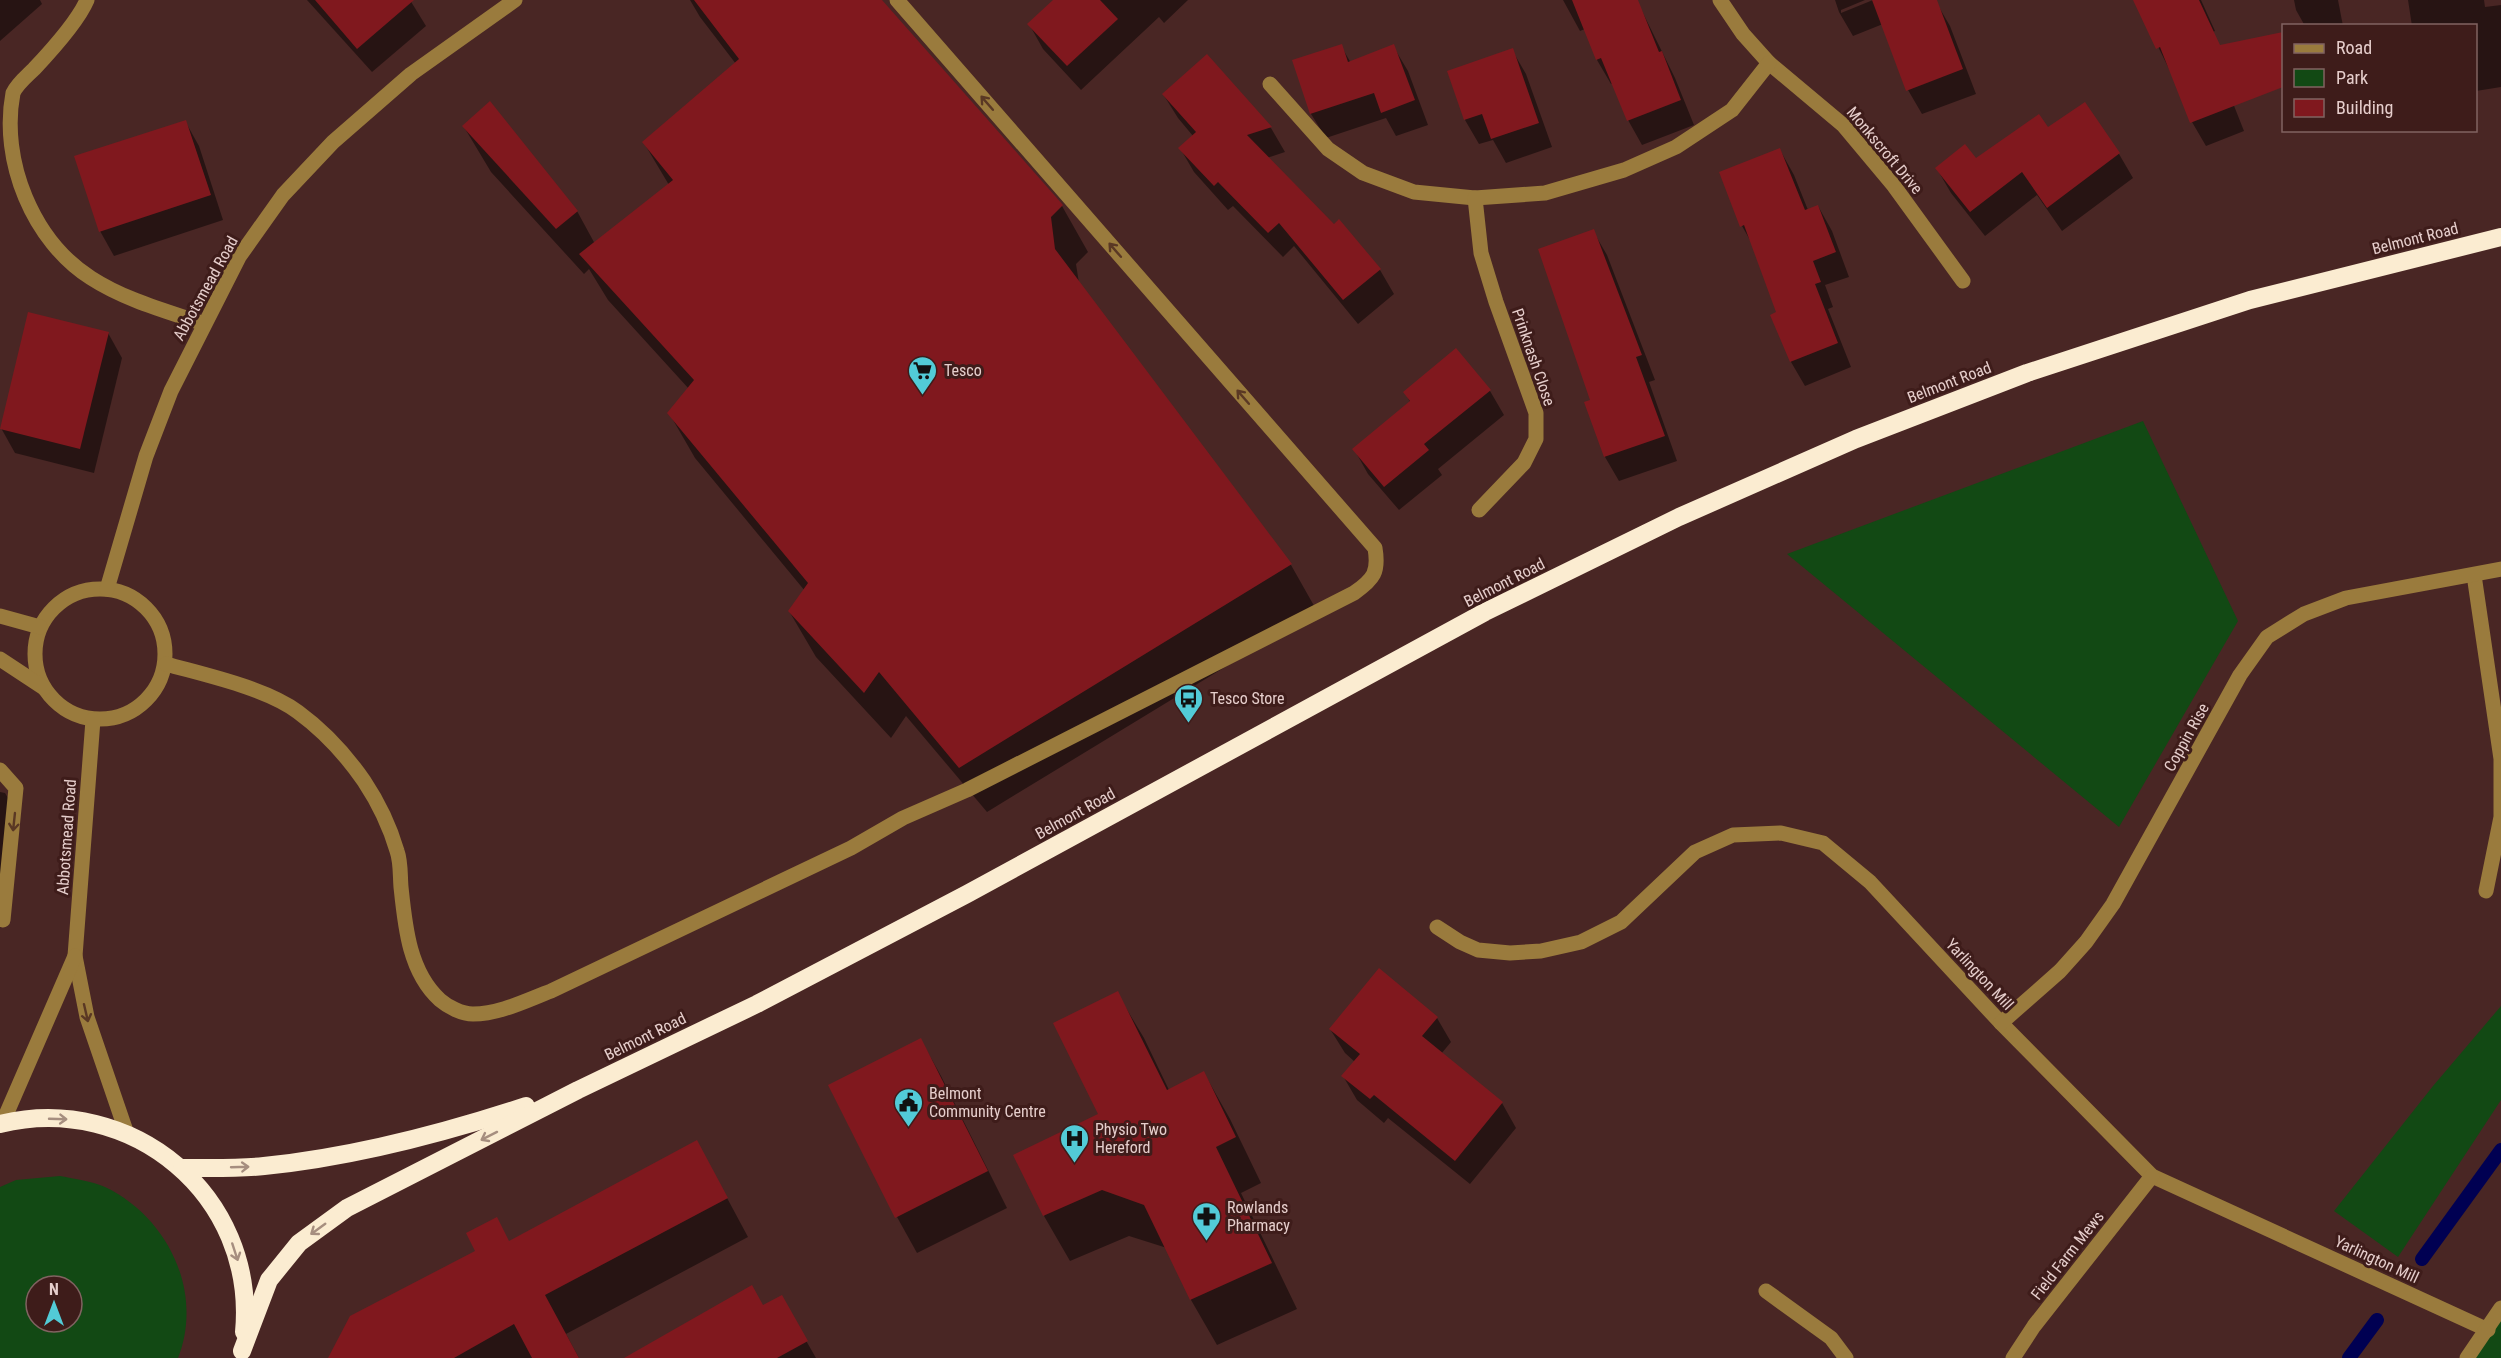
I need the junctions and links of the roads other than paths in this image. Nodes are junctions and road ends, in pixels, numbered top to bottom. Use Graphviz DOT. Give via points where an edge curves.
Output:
graph roads {
  1 [pos="87,0"];
  2 [pos="515,0"];
  3 [pos="897,0"];
  4 [pos="1720,0"];
  5 [pos="1770,63"];
  6 [pos="1270,84"];
  7 [pos="1,124"];
  8 [pos="1475,198"];
  9 [pos="2501,237"];
  10 [pos="1963,281"];
  11 [pos="204,324"];
  12 [pos="1479,510"];
  13 [pos="2501,569"];
  14 [pos="2474,575"];
  15 [pos="107,589"];
  16 [pos="0,616"];
  17 [pos="40,627"];
  18 [pos="0,659"];
  19 [pos="166,664"];
  20 [pos="44,688"];
  21 [pos="93,720"];
  22 [pos="0,770"];
  23 [pos="2487,891"];
  24 [pos="1,924"];
  25 [pos="1437,927"];
  26 [pos="75,956"];
  27 [pos="2001,1023"];
  28 [pos="578,1089"];
  29 [pos="1,1124"];
  30 [pos="127,1134"];
  31 [pos="182,1168"];
  32 [pos="2152,1176"];
  33 [pos="1766,1291"];
  34 [pos="2501,1308"];
  35 [pos="2488,1330"];
  36 [pos="241,1354"];
  37 [pos="1846,1358"];
  38 [pos="2013,1358"];
  39 [pos="2467,1358"];
  1 -- 7 [label="street" via="48,54 14,91"];
  2 -- 11 [label="street, Abbotsmead Road" via="411,74 333,142 283,195 239,257"];
  19 -- 3 [label="street, one-way" via="257,692 297,711 329,738 378,804 398,852 402,902 420,977 448,1007 472,1014 505,1008 551,991 851,848 1371,581 1378,564 1375,548"];
  4 -- 5 [label="street, Monkscroft Drive" via="1743,34"];
  5 -- 8 [label="street" via="1732,110 1676,147 1624,170 1545,193"];
  5 -- 10 [label="street, Monkscroft Drive" via="1843,125 1894,186"];
  6 -- 8 [label="street" via="1328,149 1363,173 1414,192"];
  7 -- 11 [label="street" via="6,171 23,208 57,252 91,278 133,300"];
  8 -- 12 [label="street, Prinknash Close" via="1481,253 1536,412 1536,439 1524,463"];
  9 -- 28 [label="highway, Belmont Road" via="2250,300 2027,373 1856,439 1679,517 1485,612 757,1004"];
  11 -- 15 [label="street, Abbotsmead Road" via="171,391 146,456"];
  13 -- 14 [label="street, Coppin Rise"];
  14 -- 23 [label="street" via="2500,759 2500,817"];
  14 -- 27 [label="street, Coppin Rise" via="2346,598 2304,614 2267,637 2240,675 2113,904 2060,971"];
  15 -- 17 [label="street" via="87,590 67,598 51,610"];
  15 -- 19 [label="street" via="146,606 159,623 166,642"];
  16 -- 17 [label="street"];
  17 -- 20 [label="street" via="35,658"];
  18 -- 20 [label="street"];
  19 -- 21 [label="street" via="160,683 132,712 113,719"];
  20 -- 21 [label="street" via="57,704 74,715"];
  21 -- 26 [label="street, Abbotsmead Road"];
  22 -- 24 [label="street, one-way" via="16,788"];
  25 -- 27 [label="street, Yarlington Mill" via="1478,950 1541,951 1581,942 1621,922 1695,852 1733,835 1781,833 1823,843 1870,882"];
  26 -- 29 [label="street, Abbotsmead Road"];
  26 -- 30 [label="street, Abbotsmead Road, one-way" via="87,1017"];
  27 -- 32 [label="street, Yarlington Mill"];
  31 -- 28 [label="highway, Belmont Road, one-way" via="262,1166 356,1152 480,1121"];
  28 -- 36 [label="highway, Belmont Road, one-way" via="347,1208 299,1243 269,1280"];
  29 -- 30 [label="highway, one-way" via="65,1118"];
  30 -- 31 [label="highway"];
  31 -- 36 [label="highway, one-way" via="228,1233 241,1271 246,1311"];
  32 -- 35 [label="street, Yarlington Mill"];
  32 -- 38 [label="street, Field Farm Mews"];
  33 -- 37 [label="street" via="1831,1338"];
  34 -- 35 [label="street"];
  35 -- 39 [label="street"];
}
